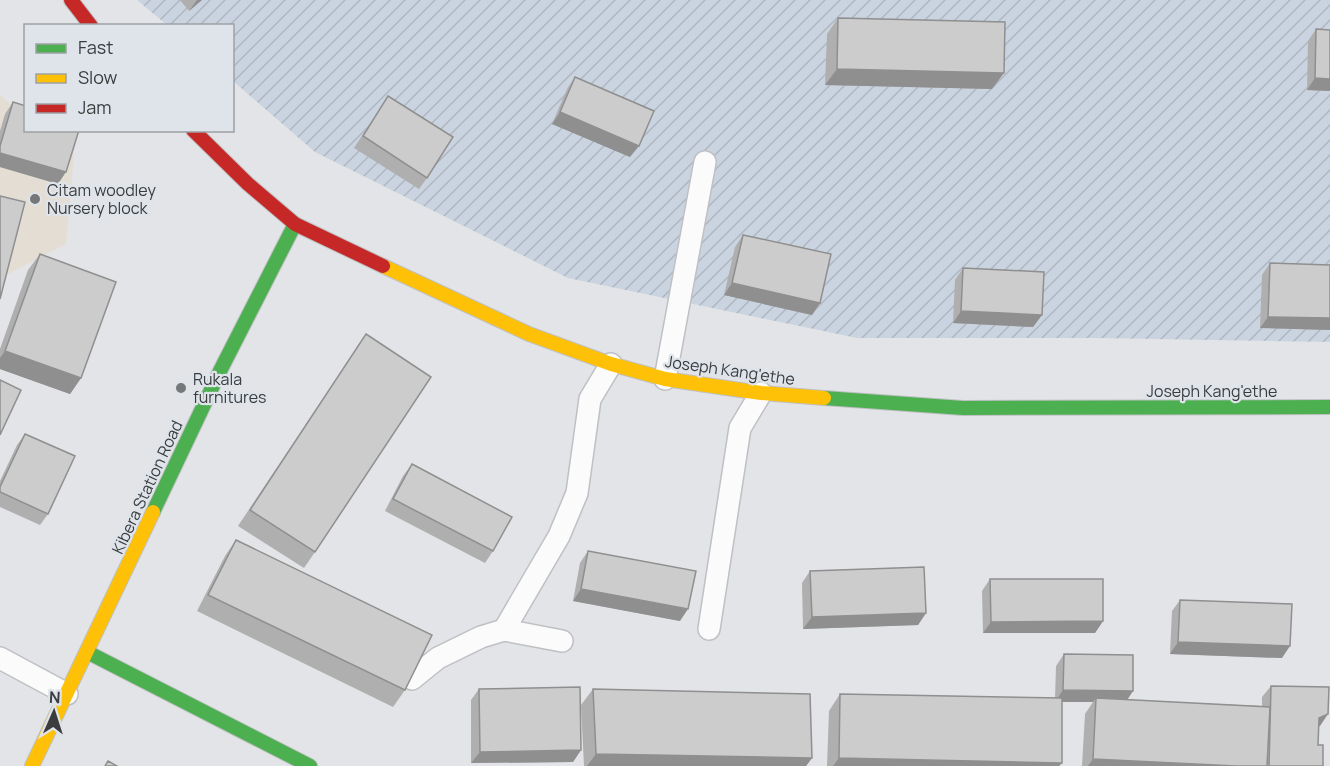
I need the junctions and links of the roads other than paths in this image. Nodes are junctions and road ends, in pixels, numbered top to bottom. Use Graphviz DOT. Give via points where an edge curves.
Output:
graph roads {
  1 [pos="71,0"];
  2 [pos="89,24"];
  3 [pos="195,132"];
  4 [pos="705,162"];
  5 [pos="295,224"];
  6 [pos="611,364"];
  7 [pos="665,379"];
  8 [pos="761,393"];
  9 [pos="1330,407"];
  10 [pos="709,629"];
  11 [pos="504,630"];
  12 [pos="562,641"];
  13 [pos="87,652"];
  14 [pos="0,658"];
  15 [pos="412,679"];
  16 [pos="67,694"];
  17 [pos="32,766"];
  18 [pos="310,766"];
  1 -- 2 [label="street"];
  3 -- 5 [label="street, Joseph Kang'ethe"];
  4 -- 7 [label="lane"];
  5 -- 6 [label="street, Joseph Kang'ethe" via="529,334"];
  5 -- 13 [label="street, Kibera Station Road" via="220,371"];
  6 -- 7 [label="street, Joseph Kang'ethe"];
  6 -- 11 [label="lane" via="590,399 577,493 559,536"];
  7 -- 8 [label="street, Joseph Kang'ethe"];
  8 -- 9 [label="street, Joseph Kang'ethe" via="963,408"];
  8 -- 10 [label="lane" via="740,428"];
  11 -- 12 [label="lane"];
  11 -- 15 [label="lane" via="438,657"];
  13 -- 16 [label="street, Kibera Station Road"];
  13 -- 18 [label="street"];
  14 -- 16 [label="lane"];
  16 -- 17 [label="street, Kibera Station Road"];
}
